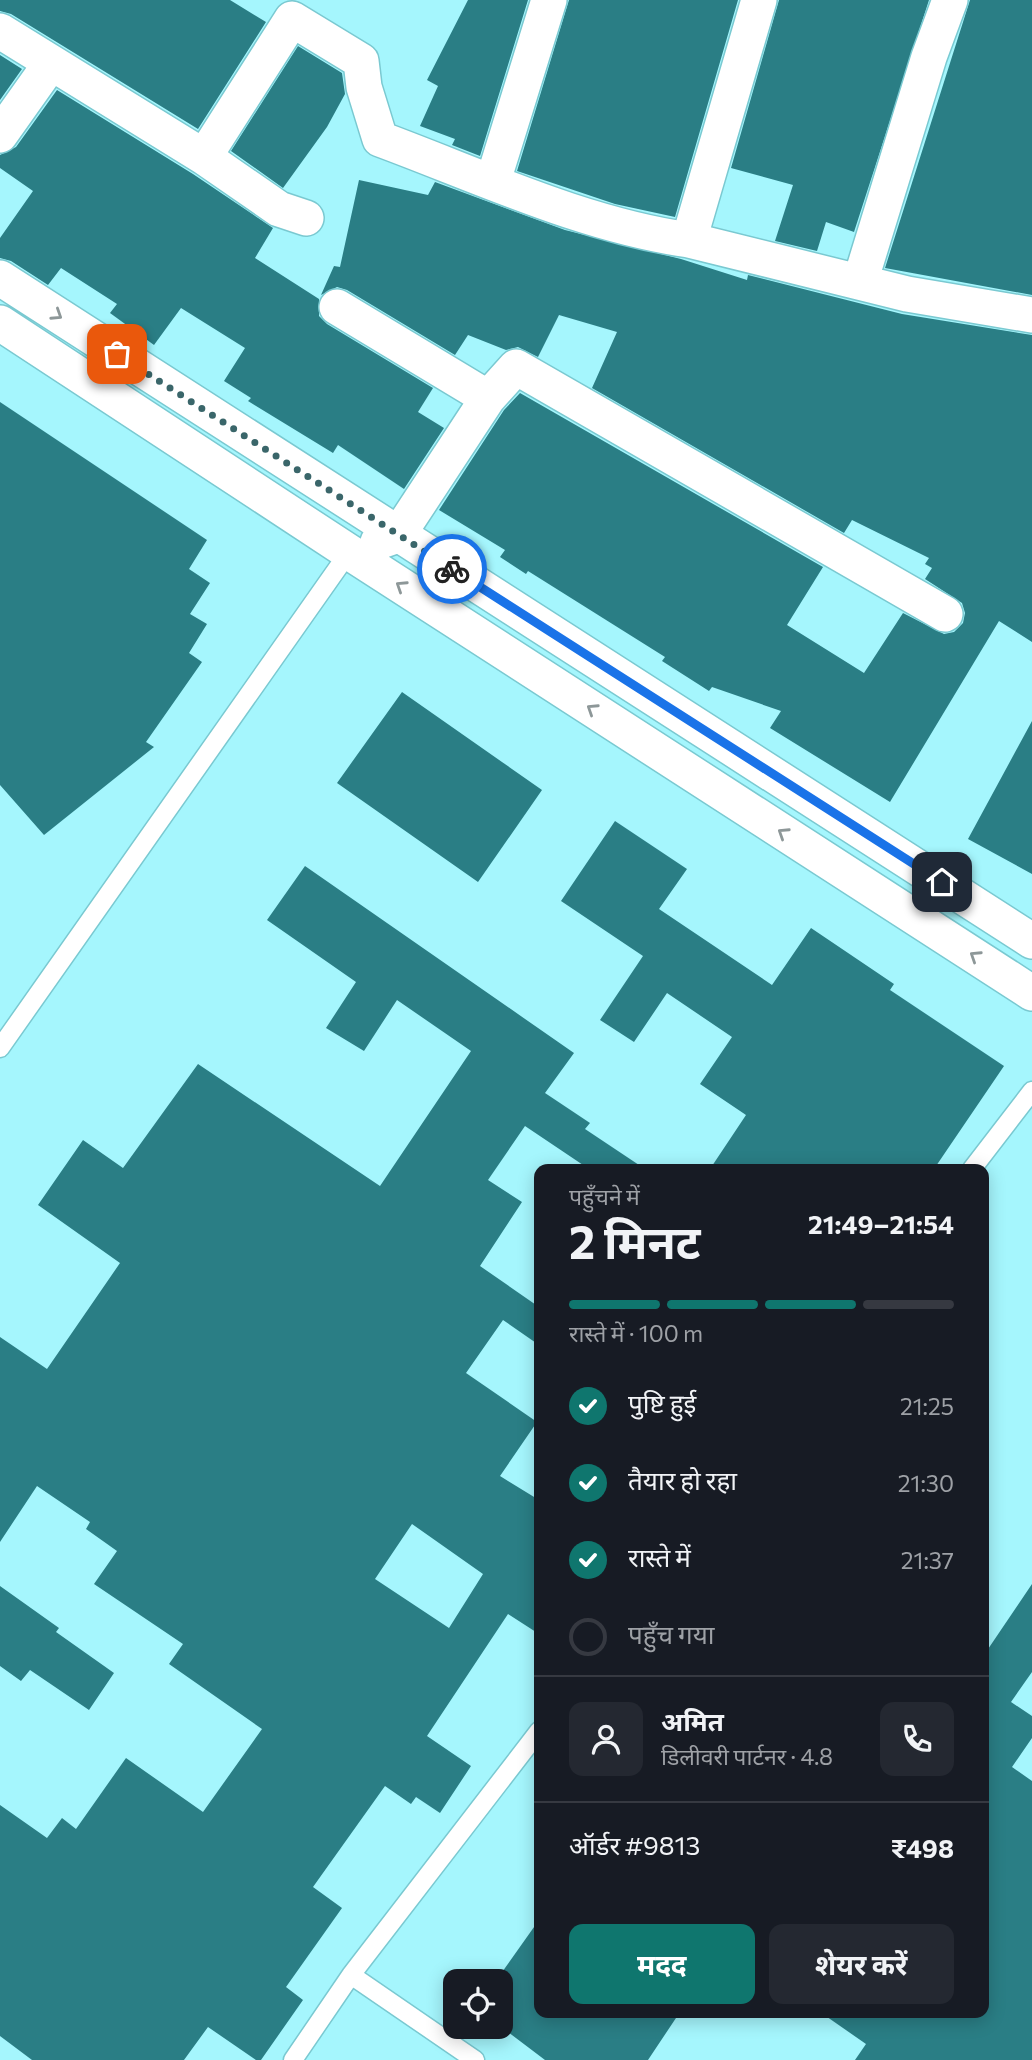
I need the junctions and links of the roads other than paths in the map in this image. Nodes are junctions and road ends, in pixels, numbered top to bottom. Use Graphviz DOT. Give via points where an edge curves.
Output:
graph roads {
  1 [pos="549,0"];
  2 [pos="759,0"];
  3 [pos="950,0"];
  4 [pos="0,31"];
  5 [pos="51,63"];
  6 [pos="0,135"];
  7 [pos="204,158"];
  8 [pos="493,181"];
  9 [pos="306,218"];
  10 [pos="689,240"];
  11 [pos="0,278"];
  12 [pos="860,282"];
  13 [pos="337,307"];
  14 [pos="1032,315"];
  15 [pos="0,323"];
  16 [pos="488,398"];
  17 [pos="398,535"];
  18 [pos="349,552"];
  19 [pos="945,614"];
  20 [pos="1032,941"];
  21 [pos="1032,993"];
  22 [pos="0,1048"];
  23 [pos="1032,1091"];
  24 [pos="976,1164"];
  25 [pos="534,1737"];
  26 [pos="351,1975"];
  27 [pos="293,2060"];
  28 [pos="475,2060"];
  1 -- 8 [label="street"];
  2 -- 10 [label="street"];
  3 -- 12 [label="street"];
  4 -- 5 [label="street"];
  5 -- 6 [label="street"];
  5 -- 7 [label="street"];
  7 -- 8 [label="street" via="292,19 361,61 380,139"];
  7 -- 9 [label="street" via="279,209"];
  8 -- 10 [label="street" via="645,231"];
  10 -- 12 [label="street"];
  11 -- 17 [label="street, one-way"];
  12 -- 14 [label="street"];
  13 -- 16 [label="street"];
  15 -- 18 [label="street"];
  16 -- 17 [label="street"];
  16 -- 19 [label="street" via="516,368"];
  17 -- 18 [label="street"];
  17 -- 20 [label="street"];
  21 -- 18 [label="street, one-way"];
  18 -- 22 [label="lane"];
  23 -- 24 [label="lane"];
  25 -- 26 [label="lane"];
  26 -- 27 [label="lane"];
  26 -- 28 [label="lane"];
}
